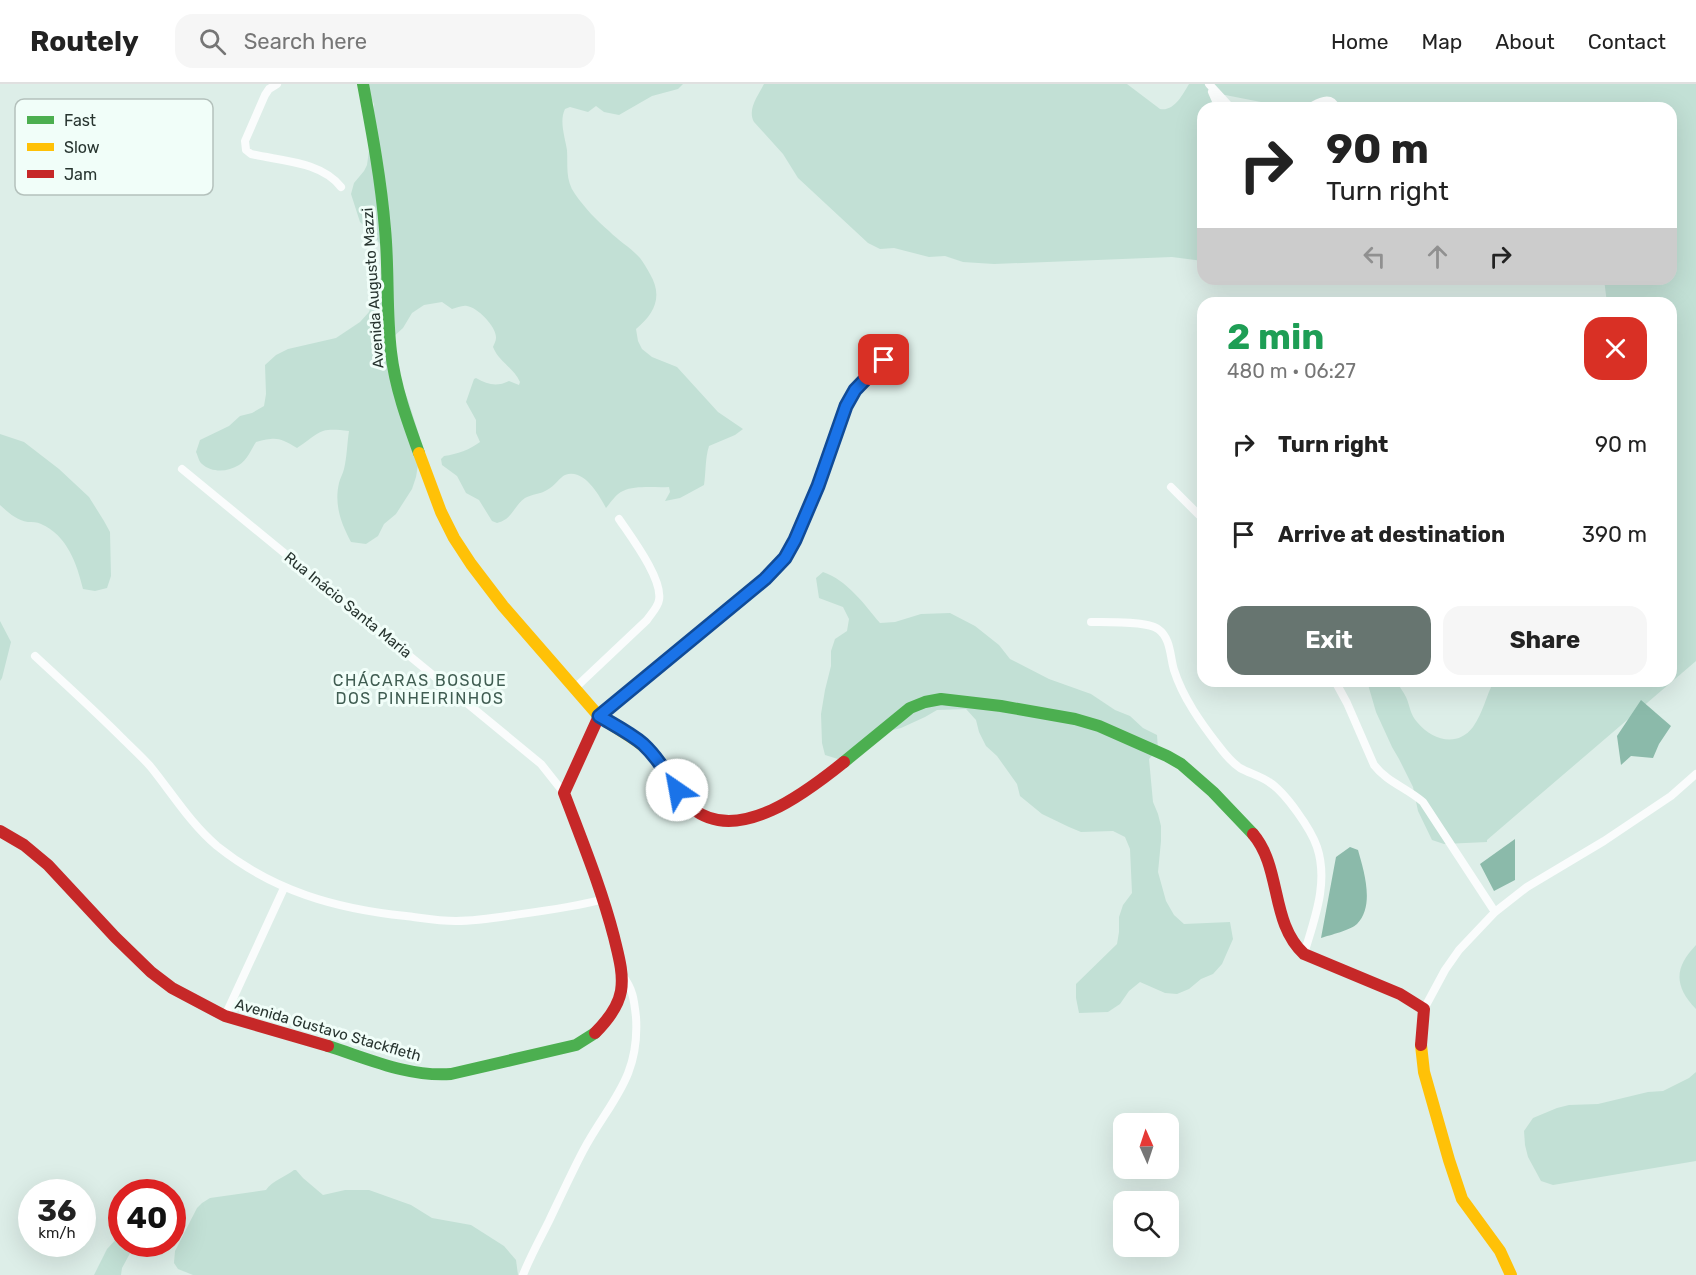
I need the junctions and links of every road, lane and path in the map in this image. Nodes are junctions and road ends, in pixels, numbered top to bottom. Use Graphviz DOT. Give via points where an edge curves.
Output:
graph roads {
  1 [pos="277,84"];
  2 [pos="363,84"];
  3 [pos="1209,85"];
  4 [pos="1216,102"];
  5 [pos="1225,102"];
  6 [pos="341,187"];
  7 [pos="898,347"];
  8 [pos="182,469"];
  9 [pos="1171,487"];
  10 [pos="1197,513"];
  11 [pos="619,519"];
  12 [pos="1091,622"];
  13 [pos="35,656"];
  14 [pos="1338,687"];
  15 [pos="575,688"];
  16 [pos="599,716"];
  17 [pos="1696,774"];
  18 [pos="564,792"];
  19 [pos="0,831"];
  20 [pos="284,888"];
  21 [pos="604,899"];
  22 [pos="1495,912"];
  23 [pos="1304,954"];
  24 [pos="622,975"];
  25 [pos="1424,1009"];
  26 [pos="225,1017"];
  27 [pos="523,1275"];
  28 [pos="1511,1275"];
  1 -- 6 [label="street" via="265,95 245,141 246,150 327,173"];
  2 -- 15 [label="street, Avenida Augusto Mazzi" via="387,248 390,345 396,386 424,471 459,548"];
  3 -- 4 [label="street"];
  3 -- 5 [label="street"];
  7 -- 16 [label="street" via="870,372 846,406 818,486 785,558 758,585"];
  8 -- 18 [label="street, Rua Inácio Santa Maria" via="541,764"];
  9 -- 10 [label="street"];
  11 -- 15 [label="street" via="657,581 659,599 647,620"];
  12 -- 23 [label="street" via="1143,624 1161,631 1183,692 1218,745 1234,763 1272,783 1311,833 1322,876"];
  13 -- 20 [label="street" via="149,765 216,845"];
  14 -- 22 [label="street" via="1374,765 1423,802"];
  15 -- 16 [label="street, Avenida Augusto Mazzi"];
  16 -- 18 [label="street"];
  16 -- 23 [label="street, Avenida Augusto Mazzi" via="643,744 697,813 722,820 751,818 779,807 836,767 896,717 925,702 941,699 990,704 1099,726 1181,764 1255,836 1274,879 1284,925"];
  17 -- 22 [label="street" via="1671,796 1527,887"];
  18 -- 21 [label="street, Avenida Gustavo Stackfleth"];
  19 -- 26 [label="street, Avenida Gustavo Stackfleth" via="48,865 151,972"];
  20 -- 21 [label="street" via="351,908 456,921 531,913"];
  20 -- 26 [label="street"];
  21 -- 24 [label="street, Avenida Gustavo Stackfleth"];
  22 -- 25 [label="street" via="1459,950"];
  23 -- 25 [label="street" via="1400,994"];
  24 -- 26 [label="street, Avenida Gustavo Stackfleth" via="615,1008 592,1036 554,1051 451,1074 407,1072"];
  24 -- 27 [label="street" via="630,985 635,1015 631,1070 584,1149"];
  25 -- 28 [label="street" via="1424,1072 1449,1160 1462,1199 1500,1251"];
}
